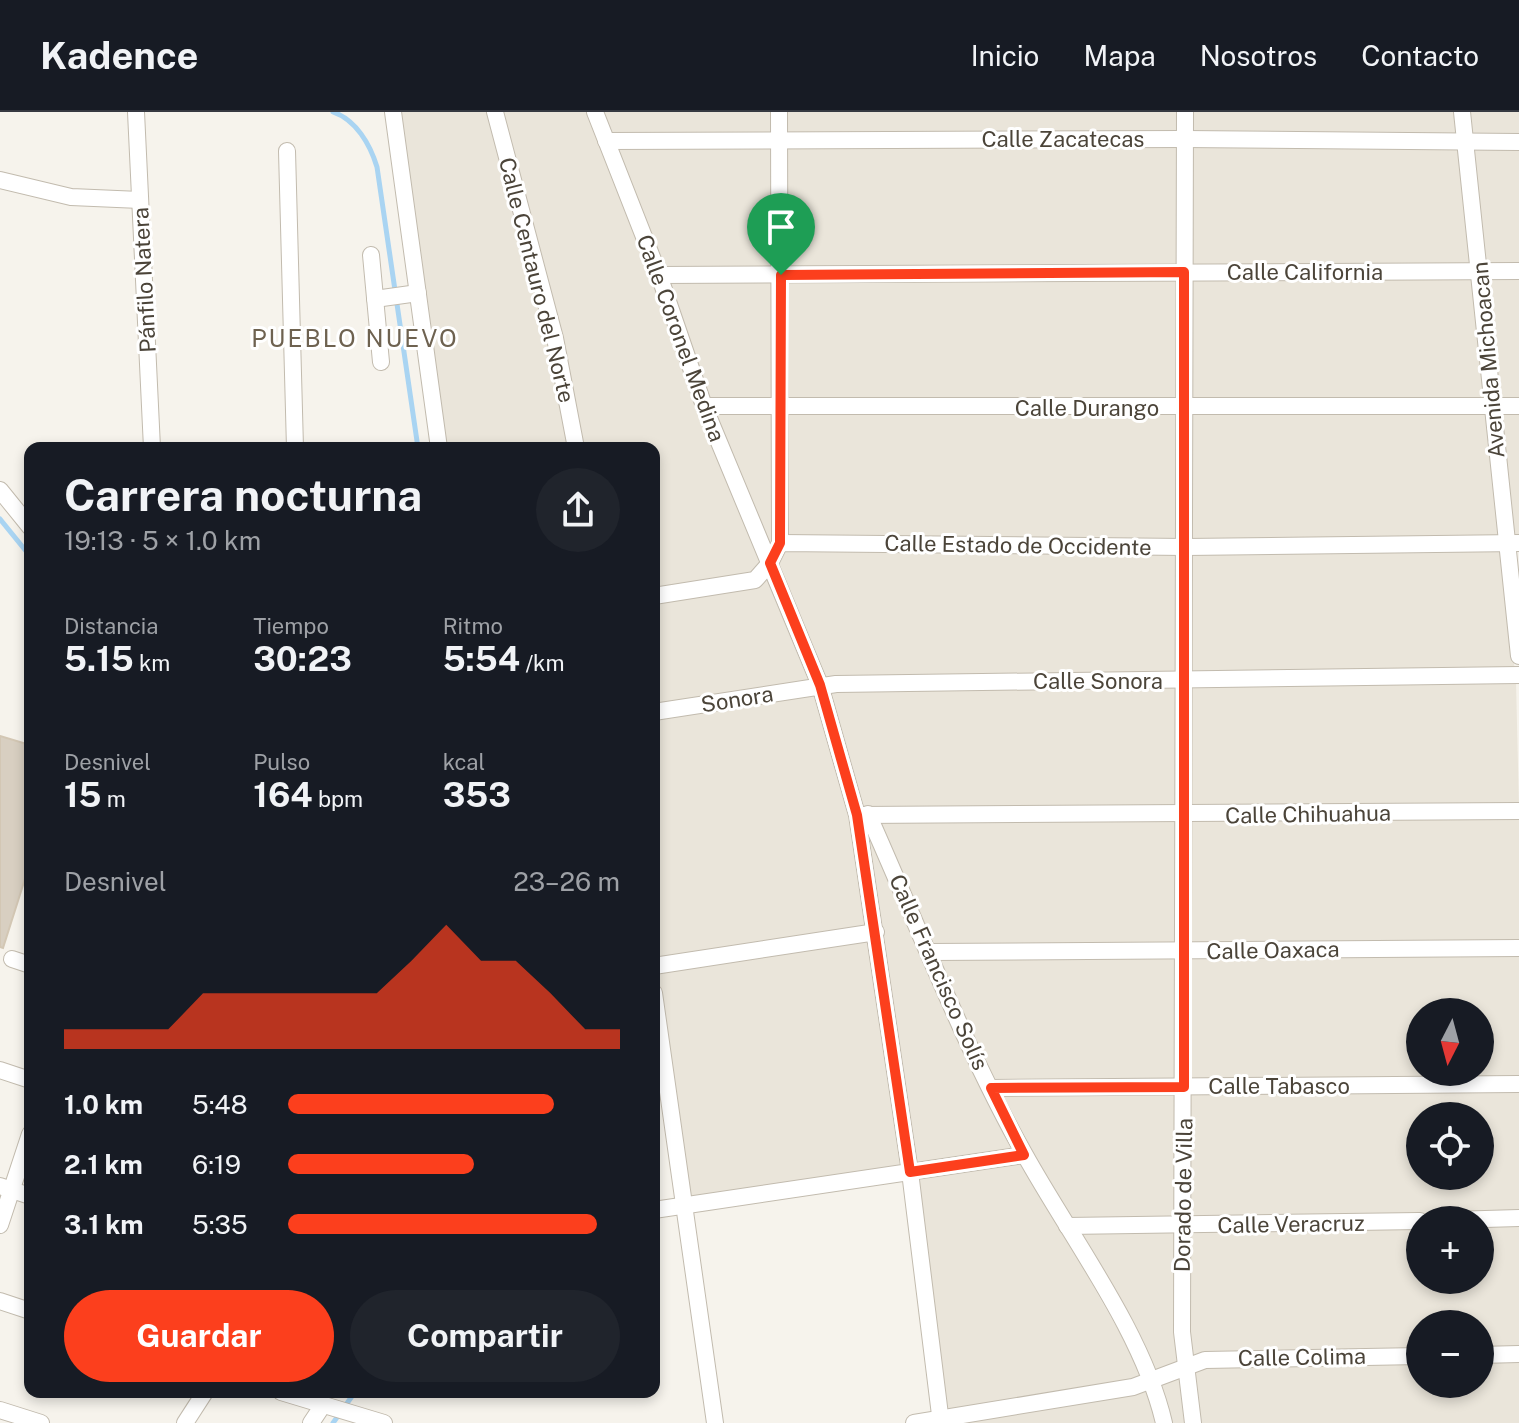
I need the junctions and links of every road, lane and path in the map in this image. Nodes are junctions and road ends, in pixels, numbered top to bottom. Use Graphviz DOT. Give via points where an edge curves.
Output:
graph roads {
  1 [pos="136,112"];
  2 [pos="393,112"];
  3 [pos="495,112"];
  4 [pos="595,112"];
  5 [pos="779,112"];
  6 [pos="1185,112"];
  7 [pos="1462,112"];
  8 [pos="779,139"];
  9 [pos="1185,139"];
  10 [pos="606,141"];
  11 [pos="1519,142"];
  12 [pos="1466,143"];
  13 [pos="287,151"];
  14 [pos="0,180"];
  15 [pos="140,200"];
  16 [pos="371,255"];
  17 [pos="1479,271"];
  18 [pos="1519,271"];
  19 [pos="1184,272"];
  20 [pos="659,275"];
  21 [pos="781,275"];
  22 [pos="418,293"];
  23 [pos="375,299"];
  24 [pos="381,362"];
  25 [pos="704,406"];
  26 [pos="1492,406"];
  27 [pos="1519,406"];
  28 [pos="780,407"];
  29 [pos="1185,408"];
  30 [pos="152,442"];
  31 [pos="295,442"];
  32 [pos="438,442"];
  33 [pos="575,442"];
  34 [pos="0,490"];
  35 [pos="24,520"];
  36 [pos="780,543"];
  37 [pos="1512,544"];
  38 [pos="1186,547"];
  39 [pos="770,563"];
  40 [pos="660,595"];
  41 [pos="1519,656"];
  42 [pos="1519,675"];
  43 [pos="1186,680"];
  44 [pos="820,685"];
  45 [pos="660,711"];
  46 [pos="1519,811"];
  47 [pos="863,814"];
  48 [pos="1186,816"];
  49 [pos="876,932"];
  50 [pos="1519,948"];
  51 [pos="1184,951"];
  52 [pos="930,952"];
  53 [pos="12,959"];
  54 [pos="24,963"];
  55 [pos="660,965"];
  56 [pos="660,1035"];
  57 [pos="0,1070"];
  58 [pos="24,1078"];
  59 [pos="1519,1084"];
  60 [pos="1184,1087"];
  61 [pos="991,1088"];
  62 [pos="24,1147"];
  63 [pos="1024,1155"];
  64 [pos="910,1172"];
  65 [pos="5,1188"];
  66 [pos="684,1205"];
  67 [pos="660,1209"];
  68 [pos="1519,1218"];
  69 [pos="1494,1219"];
  70 [pos="1406,1221"];
  71 [pos="0,1225"];
  72 [pos="1067,1226"];
  73 [pos="1182,1226"];
  74 [pos="0,1301"];
  75 [pos="24,1309"];
  76 [pos="1519,1354"];
  77 [pos="1494,1355"];
  78 [pos="1406,1356"];
  79 [pos="1186,1365"];
  80 [pos="1153,1380"];
  81 [pos="201,1398"];
  82 [pos="300,1398"];
  83 [pos="323,1405"];
  84 [pos="0,1410"];
  85 [pos="355,1419"];
  86 [pos="940,1421"];
  87 [pos="41,1423"];
  88 [pos="185,1423"];
  89 [pos="311,1423"];
  90 [pos="384,1423"];
  91 [pos="715,1423"];
  92 [pos="914,1423"];
  93 [pos="1164,1423"];
  94 [pos="1193,1423"];
  1 -- 15 [label="street, Pánfilo Natera"];
  2 -- 22 [label="street"];
  3 -- 33 [label="street, Calle Centauro del Norte" via="555,338"];
  4 -- 10 [label="street, Calle Coronel Medina"];
  5 -- 8 [label="street"];
  6 -- 9 [label="street, Dorado de Villa"];
  7 -- 12 [label="street, Avenida Michoacan"];
  8 -- 9 [label="street, Calle Zacatecas"];
  8 -- 10 [label="street, Calle Zacatecas"];
  8 -- 21 [label="street"];
  9 -- 12 [label="street, Calle Zacatecas"];
  9 -- 19 [label="street, Dorado de Villa"];
  10 -- 20 [label="street, Calle Coronel Medina"];
  11 -- 12 [label="street, Calle Zacatecas"];
  12 -- 17 [label="street, Avenida Michoacan"];
  13 -- 31 [label="street"];
  14 -- 15 [label="street" via="71,197"];
  15 -- 30 [label="street, Pánfilo Natera"];
  16 -- 23 [label="street"];
  17 -- 18 [label="street, Calle California"];
  17 -- 19 [label="street, Calle California"];
  17 -- 26 [label="street, Avenida Michoacan"];
  19 -- 21 [label="street, Calle California"];
  19 -- 29 [label="street, Dorado de Villa"];
  20 -- 21 [label="street, Calle California"];
  20 -- 25 [label="street, Calle Coronel Medina"];
  21 -- 28 [label="street"];
  22 -- 23 [label="street"];
  22 -- 32 [label="street"];
  23 -- 24 [label="street"];
  25 -- 28 [label="street, Calle Durango"];
  25 -- 39 [label="street, Calle Coronel Medina"];
  26 -- 27 [label="street, Calle Durango"];
  26 -- 29 [label="street, Calle Durango"];
  26 -- 37 [label="street, Avenida Michoacan"];
  28 -- 29 [label="street, Calle Durango"];
  28 -- 36 [label="street"];
  29 -- 38 [label="street, Dorado de Villa"];
  34 -- 35 [label="street"];
  36 -- 38 [label="street, Calle Estado de Occidente"];
  36 -- 39 [label="street"];
  37 -- 38 [label="street, Calle Estado de Occidente"];
  37 -- 41 [label="street, Avenida Michoacan"];
  38 -- 43 [label="street, Dorado de Villa"];
  39 -- 40 [label="street" via="751,582"];
  39 -- 44 [label="street, Calle Coronel Medina"];
  42 -- 43 [label="street, Calle Sonora"];
  43 -- 44 [label="street, Calle Sonora"];
  43 -- 48 [label="street, Dorado de Villa"];
  44 -- 45 [label="street, Sonora"];
  44 -- 47 [label="street, Calle Coronel Medina"];
  46 -- 48 [label="street, Calle Chihuahua"];
  47 -- 48 [label="street, Calle Chihuahua"];
  47 -- 49 [label="street"];
  47 -- 52 [label="street, Calle Francisco Solís"];
  48 -- 51 [label="street, Dorado de Villa"];
  49 -- 55 [label="street"];
  49 -- 64 [label="street"];
  50 -- 51 [label="street, Calle Oaxaca"];
  51 -- 52 [label="street, Calle Oaxaca"];
  51 -- 60 [label="street, Dorado de Villa"];
  52 -- 61 [label="street, Calle Francisco Solís"];
  53 -- 54 [label="street"];
  56 -- 66 [label="street"];
  57 -- 58 [label="street"];
  59 -- 60 [label="street, Calle Tabasco"];
  60 -- 61 [label="street, Calle Tabasco"];
  60 -- 73 [label="street, Dorado de Villa"];
  61 -- 63 [label="street, Calle Francisco Solís"];
  62 -- 65 [label="street"];
  63 -- 64 [label="street"];
  63 -- 72 [label="street, Calle Francisco Solís"];
  64 -- 66 [label="street"];
  64 -- 86 [label="street"];
  65 -- 71 [label="street"];
  66 -- 67 [label="street"];
  66 -- 91 [label="street"];
  68 -- 69 [label="street"];
  70 -- 73 [label="street, Calle Veracruz"];
  72 -- 73 [label="street, Calle Veracruz"];
  72 -- 80 [label="street, Calle Francisco Solís"];
  73 -- 79 [label="street, Dorado de Villa"];
  74 -- 75 [label="street"];
  76 -- 77 [label="street"];
  78 -- 79 [label="street, Calle Colima" via="1223,1358"];
  79 -- 80 [label="street, Calle Colima"];
  79 -- 94 [label="street"];
  80 -- 86 [label="street, Calle Colima"];
  80 -- 93 [label="street, Calle Francisco Solís"];
  81 -- 88 [label="street"];
  82 -- 83 [label="street"];
  83 -- 85 [label="street"];
  83 -- 89 [label="street"];
  84 -- 87 [label="street"];
  85 -- 90 [label="street"];
  86 -- 92 [label="street, Calle Colima"];
}
